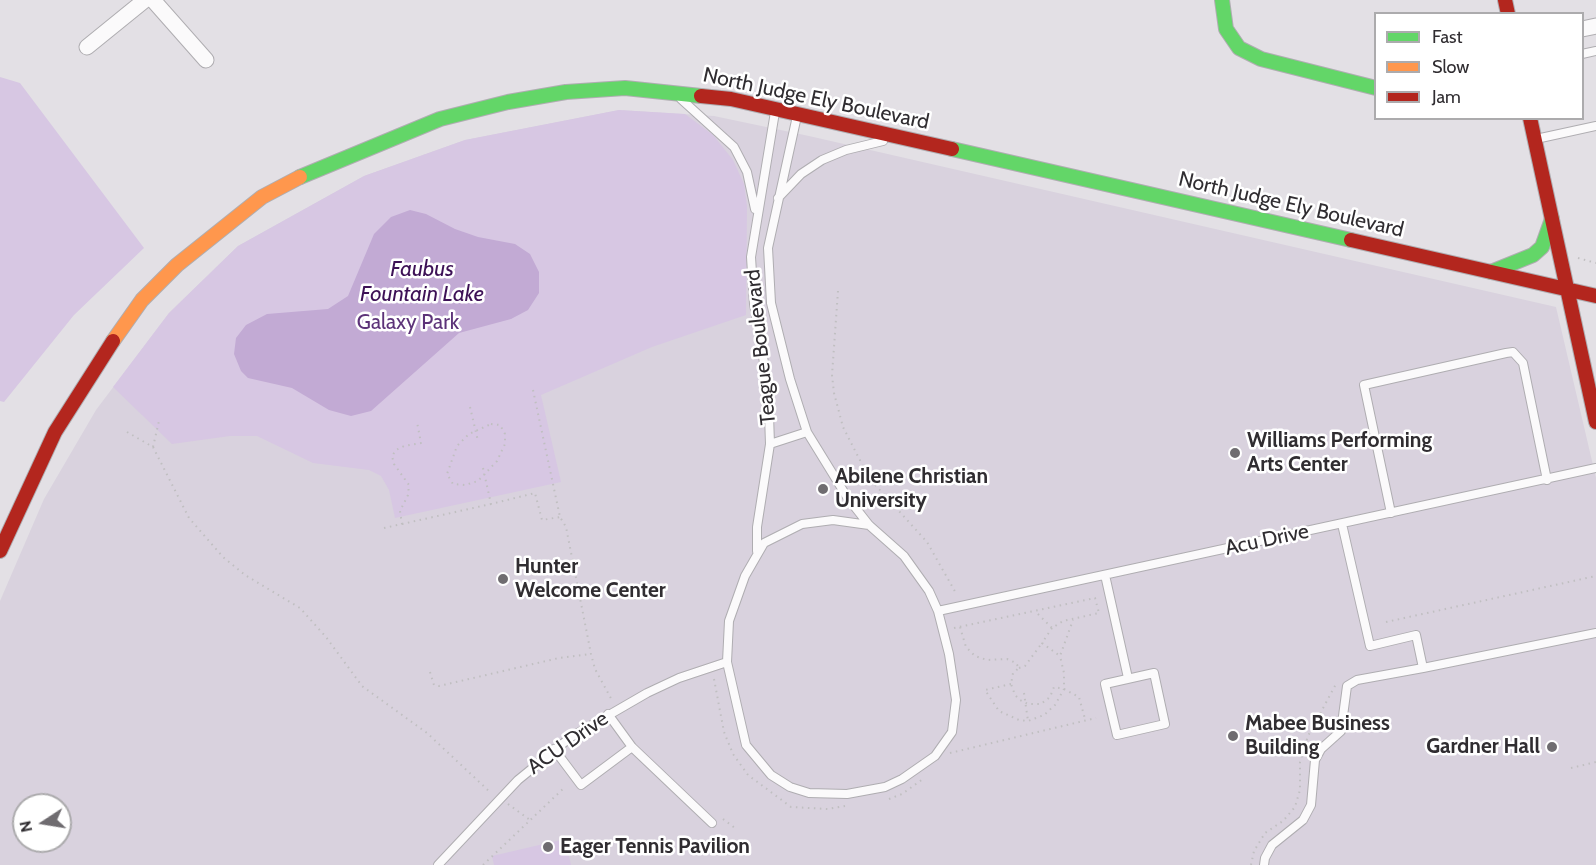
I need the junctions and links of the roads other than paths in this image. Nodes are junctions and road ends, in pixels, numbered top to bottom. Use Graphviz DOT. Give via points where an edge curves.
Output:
graph roads {
  1 [pos="145,0"];
  2 [pos="153,0"];
  3 [pos="1222,0"];
  4 [pos="87,47"];
  5 [pos="206,60"];
  6 [pos="1374,87"];
  7 [pos="673,92"];
  8 [pos="775,107"];
  9 [pos="798,114"];
  10 [pos="1530,120"];
  11 [pos="1596,126"];
  12 [pos="900,137"];
  13 [pos="1535,140"];
  14 [pos="777,200"];
  15 [pos="756,218"];
  16 [pos="1552,218"];
  17 [pos="1491,272"];
  18 [pos="1567,289"];
  19 [pos="1596,296"];
  20 [pos="1590,342"];
  21 [pos="1584,365"];
  22 [pos="1596,422"];
  23 [pos="807,432"];
  24 [pos="770,444"];
  25 [pos="1596,468"];
  26 [pos="1547,480"];
  27 [pos="1391,513"];
  28 [pos="1342,524"];
  29 [pos="869,525"];
  30 [pos="0,551"];
  31 [pos="757,551"];
  32 [pos="1105,575"];
  33 [pos="938,611"];
  34 [pos="1596,633"];
  35 [pos="727,662"];
  36 [pos="1423,668"];
  37 [pos="1128,678"];
  38 [pos="608,714"];
  39 [pos="632,747"];
  40 [pos="555,749"];
  41 [pos="712,823"];
  42 [pos="438,865"];
  43 [pos="1264,865"];
  1 -- 4 [label="street"];
  2 -- 5 [label="street"];
  3 -- 6 [label="main road" via="1226,29 1239,48 1261,59"];
  7 -- 8 [label="main road, North Judge Ely Boulevard"];
  7 -- 15 [label="lane" via="734,147 747,172"];
  7 -- 30 [label="main road, North Judge Ely Boulevard" via="625,88 566,92 440,119 314,170 262,197 177,265 142,300 56,432"];
  8 -- 9 [label="main road, North Judge Ely Boulevard"];
  8 -- 15 [label="lane, Teague Boulevard"];
  9 -- 12 [label="main road, North Judge Ely Boulevard"];
  9 -- 14 [label="lane, Teague Boulevard"];
  10 -- 13 [label="main road"];
  11 -- 13 [label="lane"];
  12 -- 14 [label="lane" via="822,160 801,174"];
  12 -- 17 [label="main road, North Judge Ely Boulevard"];
  13 -- 16 [label="main road"];
  14 -- 23 [label="lane, Teague Boulevard" via="768,248 771,303"];
  15 -- 24 [label="lane, Teague Boulevard" via="751,257 754,304 768,386"];
  16 -- 17 [label="main road" via="1542,247 1533,255"];
  16 -- 18 [label="main road"];
  17 -- 18 [label="main road, North Judge Ely Boulevard"];
  18 -- 19 [label="main road, North Judge Ely Boulevard"];
  18 -- 21 [label="main road"];
  20 -- 21 [label="main road"];
  21 -- 22 [label="main road"];
  23 -- 24 [label="lane"];
  23 -- 29 [label="lane, Teague Boulevard"];
  24 -- 31 [label="lane, Teague Boulevard"];
  25 -- 26 [label="lane, Acu Drive"];
  26 -- 27 [label="lane, Acu Drive"];
  26 -- 27 [label="lane" via="1522,363 1513,352 1506,353 1364,385"];
  27 -- 28 [label="lane, Acu Drive"];
  28 -- 32 [label="lane, Acu Drive"];
  28 -- 36 [label="lane" via="1370,646 1416,635"];
  29 -- 31 [label="lane" via="833,520 802,524 764,543"];
  29 -- 33 [label="lane, Teague Boulevard" via="904,556"];
  31 -- 35 [label="lane, Teague Boulevard" via="729,621"];
  32 -- 33 [label="lane, Acu Drive"];
  32 -- 37 [label="lane"];
  33 -- 35 [label="lane, Teague Boulevard" via="956,700 952,732 934,756 885,787 847,794 809,793 771,775 746,746"];
  34 -- 36 [label="lane"];
  35 -- 38 [label="lane, ACU Drive" via="679,678"];
  36 -- 43 [label="lane" via="1357,680 1347,686 1341,731 1315,760 1311,805 1303,820 1272,845"];
  37 -- 37 [label="lane" via="1105,684 1117,735 1165,724 1154,672"];
  38 -- 39 [label="lane"];
  38 -- 40 [label="lane, ACU Drive"];
  39 -- 40 [label="lane" via="581,785"];
  39 -- 41 [label="lane"];
  40 -- 42 [label="lane, ACU Drive" via="500,799"];
}
